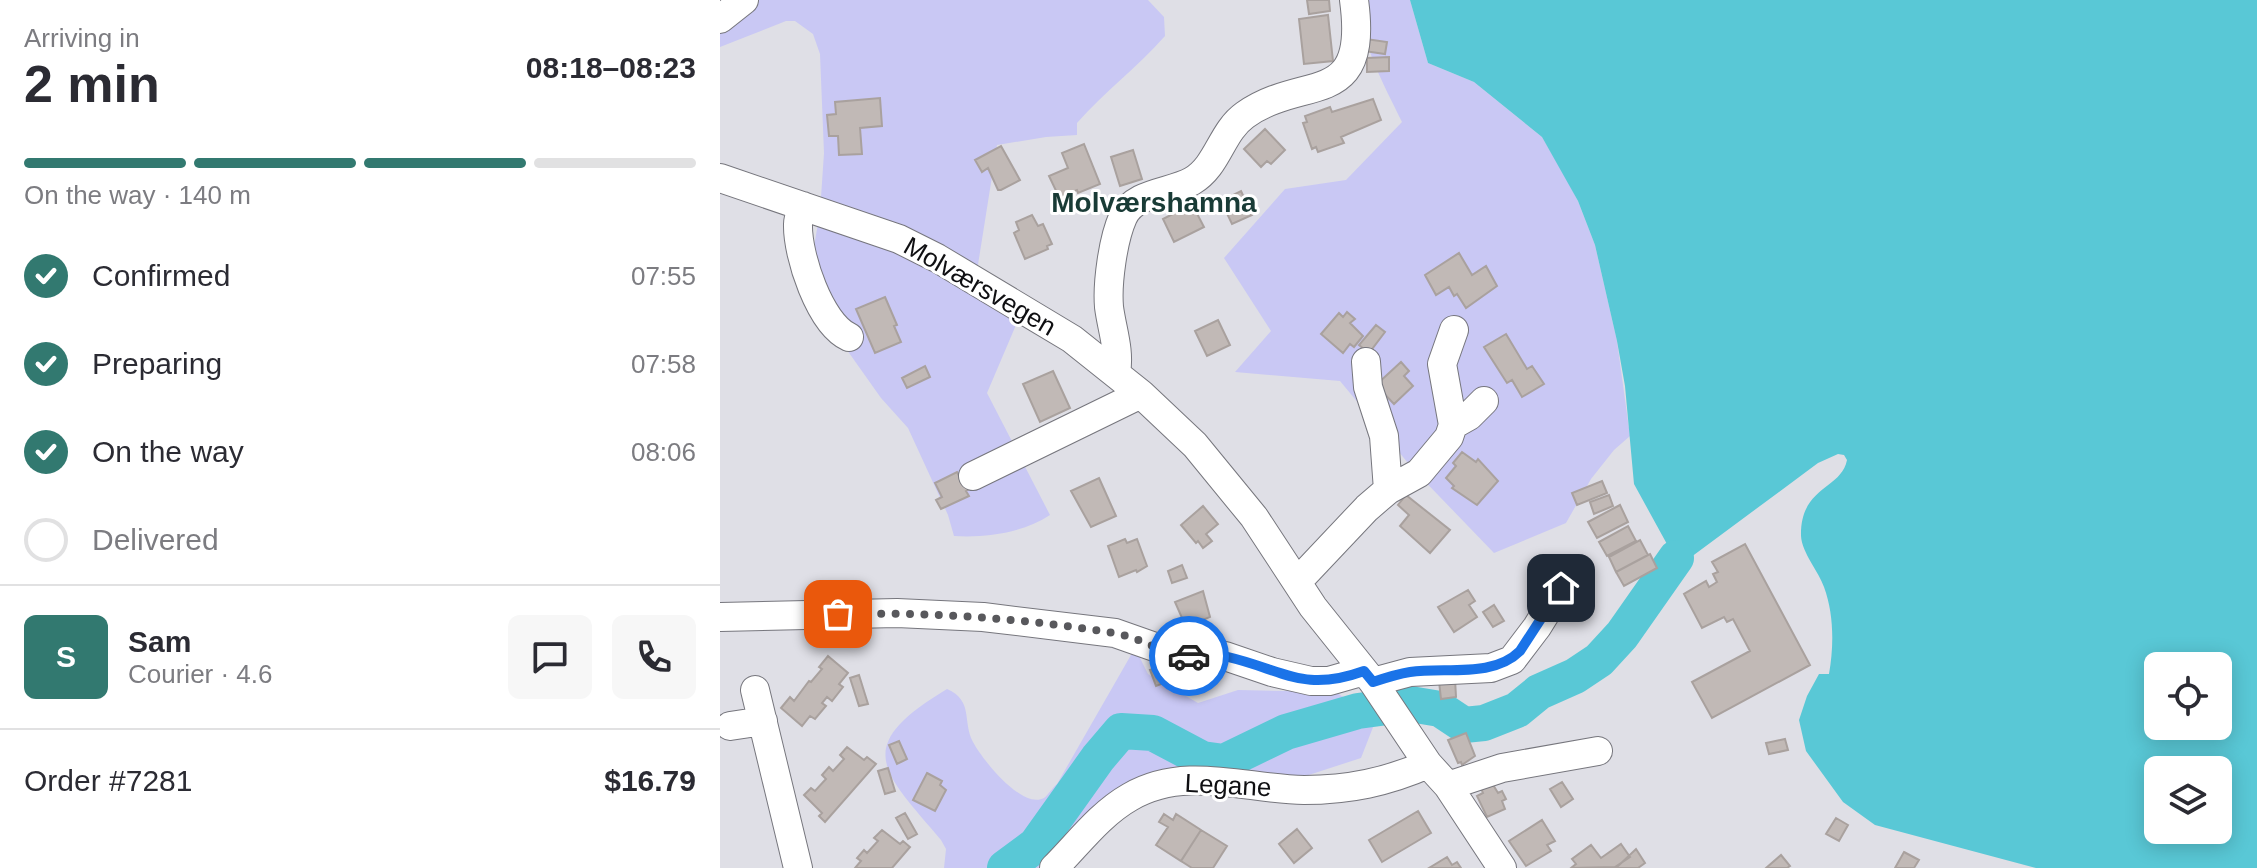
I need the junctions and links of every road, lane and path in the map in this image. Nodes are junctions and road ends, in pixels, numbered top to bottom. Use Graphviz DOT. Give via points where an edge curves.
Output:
graph roads {
  1 [pos="744,0"];
  2 [pos="1354,0"];
  3 [pos="720,19"];
  4 [pos="720,178"];
  5 [pos="803,206"];
  6 [pos="1454,330"];
  7 [pos="849,337"];
  8 [pos="1366,362"];
  9 [pos="1116,373"];
  10 [pos="1141,394"];
  11 [pos="1484,401"];
  12 [pos="1453,425"];
  13 [pos="973,476"];
  14 [pos="1388,490"];
  15 [pos="1573,569"];
  16 [pos="1298,581"];
  17 [pos="720,617"];
  18 [pos="755,690"];
  19 [pos="1379,691"];
  20 [pos="763,721"];
  21 [pos="730,726"];
  22 [pos="1598,751"];
  23 [pos="1428,764"];
  24 [pos="1448,786"];
  25 [pos="798,868"];
  26 [pos="1054,868"];
  27 [pos="1502,868"];
  1 -- 3 [label="street"];
  2 -- 9 [label="street" via="1356,38 1341,75 1246,114 1197,178 1143,199 1124,214 1109,287"];
  4 -- 5 [label="street, Molværsvegen"];
  5 -- 7 [label="street" via="798,221 802,259 830,319"];
  5 -- 9 [label="street, Molværsvegen" via="937,258 1072,339"];
  6 -- 12 [label="street" via="1442,364"];
  8 -- 14 [label="street" via="1384,436"];
  9 -- 10 [label="street, Molværsvegen"];
  10 -- 13 [label="street"];
  10 -- 16 [label="street, Molværsvegen" via="1218,472"];
  11 -- 12 [label="street"];
  12 -- 14 [label="street" via="1427,465"];
  14 -- 16 [label="street"];
  15 -- 19 [label="street" via="1512,660 1491,668 1410,672"];
  16 -- 19 [label="street, Molværsvegen"];
  17 -- 19 [label="street" via="983,617 1115,633 1186,656 1225,656 1311,681"];
  18 -- 20 [label="street"];
  19 -- 23 [label="street, Molværsvegen"];
  20 -- 21 [label="street"];
  20 -- 25 [label="street"];
  22 -- 24 [label="street" via="1502,768"];
  23 -- 24 [label="street, Molværsvegen"];
  23 -- 26 [label="street, Legane" via="1363,787 1304,790 1216,780 1164,783 1112,809"];
  24 -- 27 [label="street, Molværsvegen"];
}
